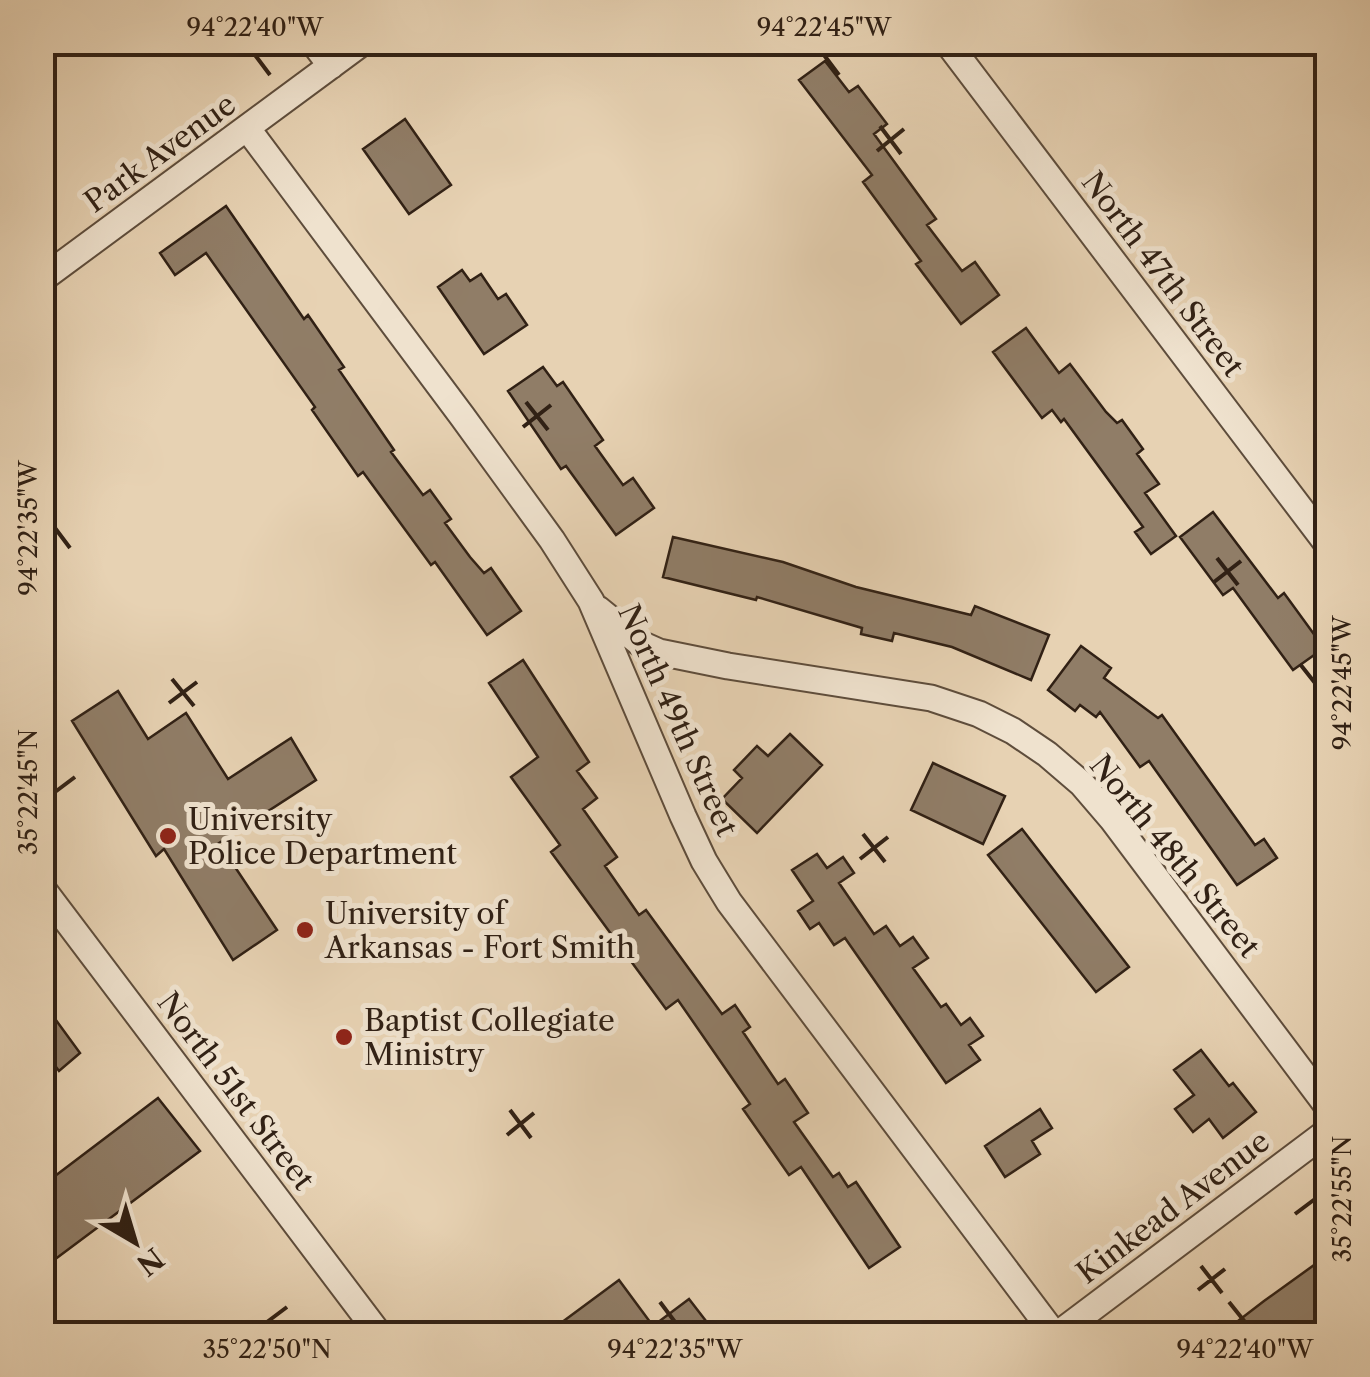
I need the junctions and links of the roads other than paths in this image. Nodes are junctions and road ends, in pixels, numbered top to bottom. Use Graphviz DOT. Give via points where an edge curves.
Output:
graph roads {
  1 [pos="314,42"];
  2 [pos="364,42"];
  3 [pos="947,42"];
  4 [pos="331,66"];
  5 [pos="247,128"];
  6 [pos="42,280"];
  7 [pos="1328,545"];
  8 [pos="591,602"];
  9 [pos="42,888"];
  10 [pos="1328,1108"];
  11 [pos="1328,1131"];
  12 [pos="378,1334"];
  13 [pos="1056,1334"];
  1 -- 4 [label="street"];
  2 -- 4 [label="street, Park Avenue"];
  3 -- 7 [label="street, North 47th Street"];
  4 -- 5 [label="street, Park Avenue"];
  5 -- 6 [label="street, Park Avenue"];
  5 -- 8 [label="street, North 49th Street"];
  8 -- 10 [label="street, North 48th Street" via="658,652 931,698 978,714 1047,754 1112,819"];
  8 -- 13 [label="street, North 49th Street" via="682,816 729,902"];
  9 -- 12 [label="street, North 51st Street"];
  11 -- 13 [label="street, Kinkead Avenue"];
}
